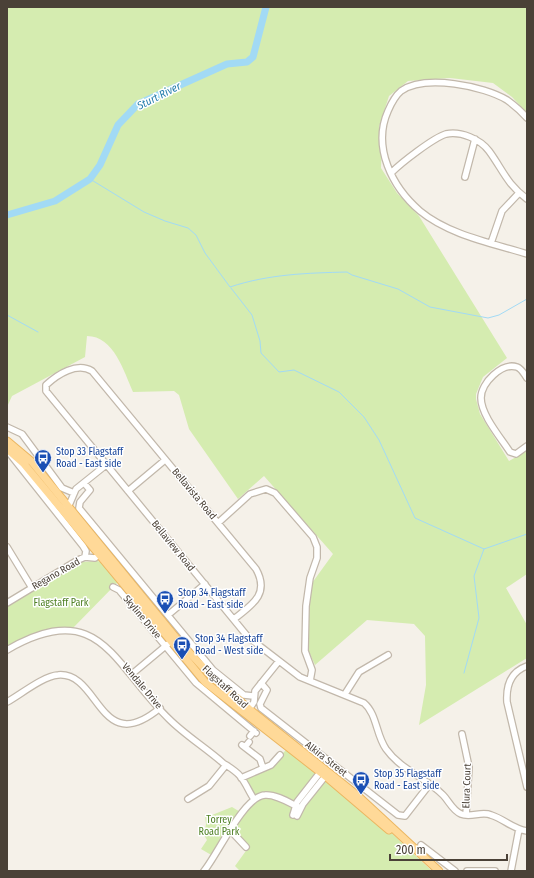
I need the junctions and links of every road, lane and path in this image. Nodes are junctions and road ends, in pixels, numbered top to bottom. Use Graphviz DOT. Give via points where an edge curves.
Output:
graph roads {
  1 [pos="527,118"];
  2 [pos="476,139"];
  3 [pos="391,173"];
  4 [pos="465,177"];
  5 [pos="518,193"];
  6 [pos="527,199"];
  7 [pos="491,243"];
  8 [pos="527,254"];
  9 [pos="92,371"];
  10 [pos="527,378"];
  11 [pos="7,427"];
  12 [pos="7,441"];
  13 [pos="527,446"];
  14 [pos="7,450"];
  15 [pos="165,460"];
  16 [pos="106,465"];
  17 [pos="84,483"];
  18 [pos="128,491"];
  19 [pos="74,493"];
  20 [pos="65,508"];
  21 [pos="218,523"];
  22 [pos="7,547"];
  23 [pos="102,552"];
  24 [pos="85,557"];
  25 [pos="205,584"];
  26 [pos="113,587"];
  27 [pos="32,588"];
  28 [pos="7,603"];
  29 [pos="168,615"];
  30 [pos="234,619"];
  31 [pos="171,642"];
  32 [pos="7,650"];
  33 [pos="388,655"];
  34 [pos="279,661"];
  35 [pos="527,666"];
  36 [pos="132,674"];
  37 [pos="310,681"];
  38 [pos="261,683"];
  39 [pos="345,694"];
  40 [pos="254,696"];
  41 [pos="7,702"];
  42 [pos="160,708"];
  43 [pos="247,712"];
  44 [pos="254,733"];
  45 [pos="462,734"];
  46 [pos="245,745"];
  47 [pos="280,755"];
  48 [pos="226,764"];
  49 [pos="263,768"];
  50 [pos="324,772"];
  51 [pos="241,778"];
  52 [pos="429,785"];
  53 [pos="527,787"];
  54 [pos="188,799"];
  55 [pos="254,799"];
  56 [pos="297,807"];
  57 [pos="295,815"];
  58 [pos="466,815"];
  59 [pos="519,829"];
  60 [pos="231,831"];
  61 [pos="527,831"];
  62 [pos="421,845"];
  63 [pos="246,847"];
  64 [pos="205,871"];
  65 [pos="432,871"];
  66 [pos="439,871"];
  67 [pos="455,871"];
  68 [pos="467,871"];
  69 [pos="495,871"];
  70 [pos="511,871"];
  1 -- 3 [label="street" via="506,100 492,93 444,83 417,84 401,92 392,101 385,119 383,152"];
  2 -- 3 [label="street" via="453,133 445,134 404,161"];
  2 -- 4 [label="street"];
  2 -- 5 [label="street" via="490,152 501,172"];
  3 -- 7 [label="street" via="404,194 420,211 439,224"];
  5 -- 6 [label="street"];
  5 -- 7 [label="street" via="502,211"];
  7 -- 8 [label="street"];
  9 -- 15 [label="street, Bellavista Road"];
  9 -- 16 [label="street, Bellaview Road" via="84,366 76,367 50,381 46,385 46,391"];
  10 -- 13 [label="street" via="520,369 508,367 489,378 481,397 484,412 510,452 516,454"];
  11 -- 19 [label="street" via="22,434 62,488"];
  12 -- 20 [label="main road, Flagstaff Road" via="32,462"];
  14 -- 20 [label="main road, Flagstaff Road" via="24,464"];
  14 -- 24 [label="street" via="83,546 86,551"];
  15 -- 18 [label="street"];
  15 -- 21 [label="street, Bellavista Road"];
  16 -- 17 [label="street"];
  16 -- 18 [label="street, Bellaview Road"];
  17 -- 19 [label="street"];
  17 -- 29 [label="street, Flagstaff Road" via="90,490 80,502 80,508"];
  18 -- 25 [label="street, Bellaview Road"];
  19 -- 20 [label="street"];
  20 -- 23 [label="main road, Flagstaff Road"];
  21 -- 30 [label="street, Bellavista Road" via="256,569 262,587 252,604"];
  21 -- 37 [label="street" via="250,494 266,489 275,493 313,537 317,547 317,558 307,589 305,636 305,651 312,670"];
  22 -- 27 [label="street"];
  23 -- 24 [label="street, Regano Road" via="96,558"];
  23 -- 31 [label="main road, Flagstaff Road"];
  24 -- 27 [label="street, Regano Road"];
  25 -- 29 [label="street"];
  25 -- 30 [label="street, Bellaview Road"];
  26 -- 31 [label="street, Skyline Drive"];
  27 -- 28 [label="street, Regano Road"];
  29 -- 40 [label="street, Flagstaff Road" via="213,670 244,695"];
  30 -- 34 [label="street, Bellaview Road" via="248,637"];
  31 -- 36 [label="street"];
  31 -- 43 [label="main road, Flagstaff Road" via="205,682"];
  31 -- 44 [label="street, Skyline Drive" via="204,692"];
  32 -- 36 [label="street, Vendale Drive" via="41,633 77,632 104,645"];
  33 -- 39 [label="street" via="359,672"];
  34 -- 37 [label="street, Bellaview Road" via="300,677"];
  34 -- 38 [label="street"];
  35 -- 53 [label="street" via="516,672 506,691"];
  36 -- 42 [label="street, Vendale Drive"];
  37 -- 39 [label="street, Bellaview Road"];
  38 -- 40 [label="street"];
  38 -- 52 [label="street, Alkira Street" via="267,690 260,704 261,708 398,815 405,816"];
  39 -- 52 [label="street, Bellaview Road" via="368,706 385,748 408,771"];
  40 -- 43 [label="street" via="254,702"];
  41 -- 42 [label="street" via="46,678 62,674 77,680 112,720 131,724 142,721"];
  42 -- 48 [label="street, Vendale Drive" via="169,719"];
  43 -- 50 [label="main road, Flagstaff Road"];
  45 -- 58 [label="street, Elura Court" via="469,767"];
  46 -- 49 [label="street" via="260,760"];
  47 -- 49 [label="street" via="271,765"];
  48 -- 51 [label="street, Vendale Drive"];
  48 -- 54 [label="street" via="210,786"];
  49 -- 51 [label="street"];
  50 -- 56 [label="street"];
  50 -- 65 [label="main road, Flagstaff Road"];
  50 -- 66 [label="main road, Flagstaff Road" via="380,815"];
  51 -- 55 [label="street, Vendale Drive"];
  52 -- 58 [label="street, Bellaview Road" via="444,796 453,809 461,815"];
  55 -- 56 [label="street" via="266,795 274,796"];
  55 -- 60 [label="street"];
  56 -- 57 [label="street"];
  58 -- 59 [label="street" via="491,815"];
  59 -- 61 [label="street"];
  59 -- 70 [label="street"];
  60 -- 63 [label="street"];
  60 -- 64 [label="street"];
  62 -- 67 [label="street"];
  68 -- 69 [label="street"];
}
